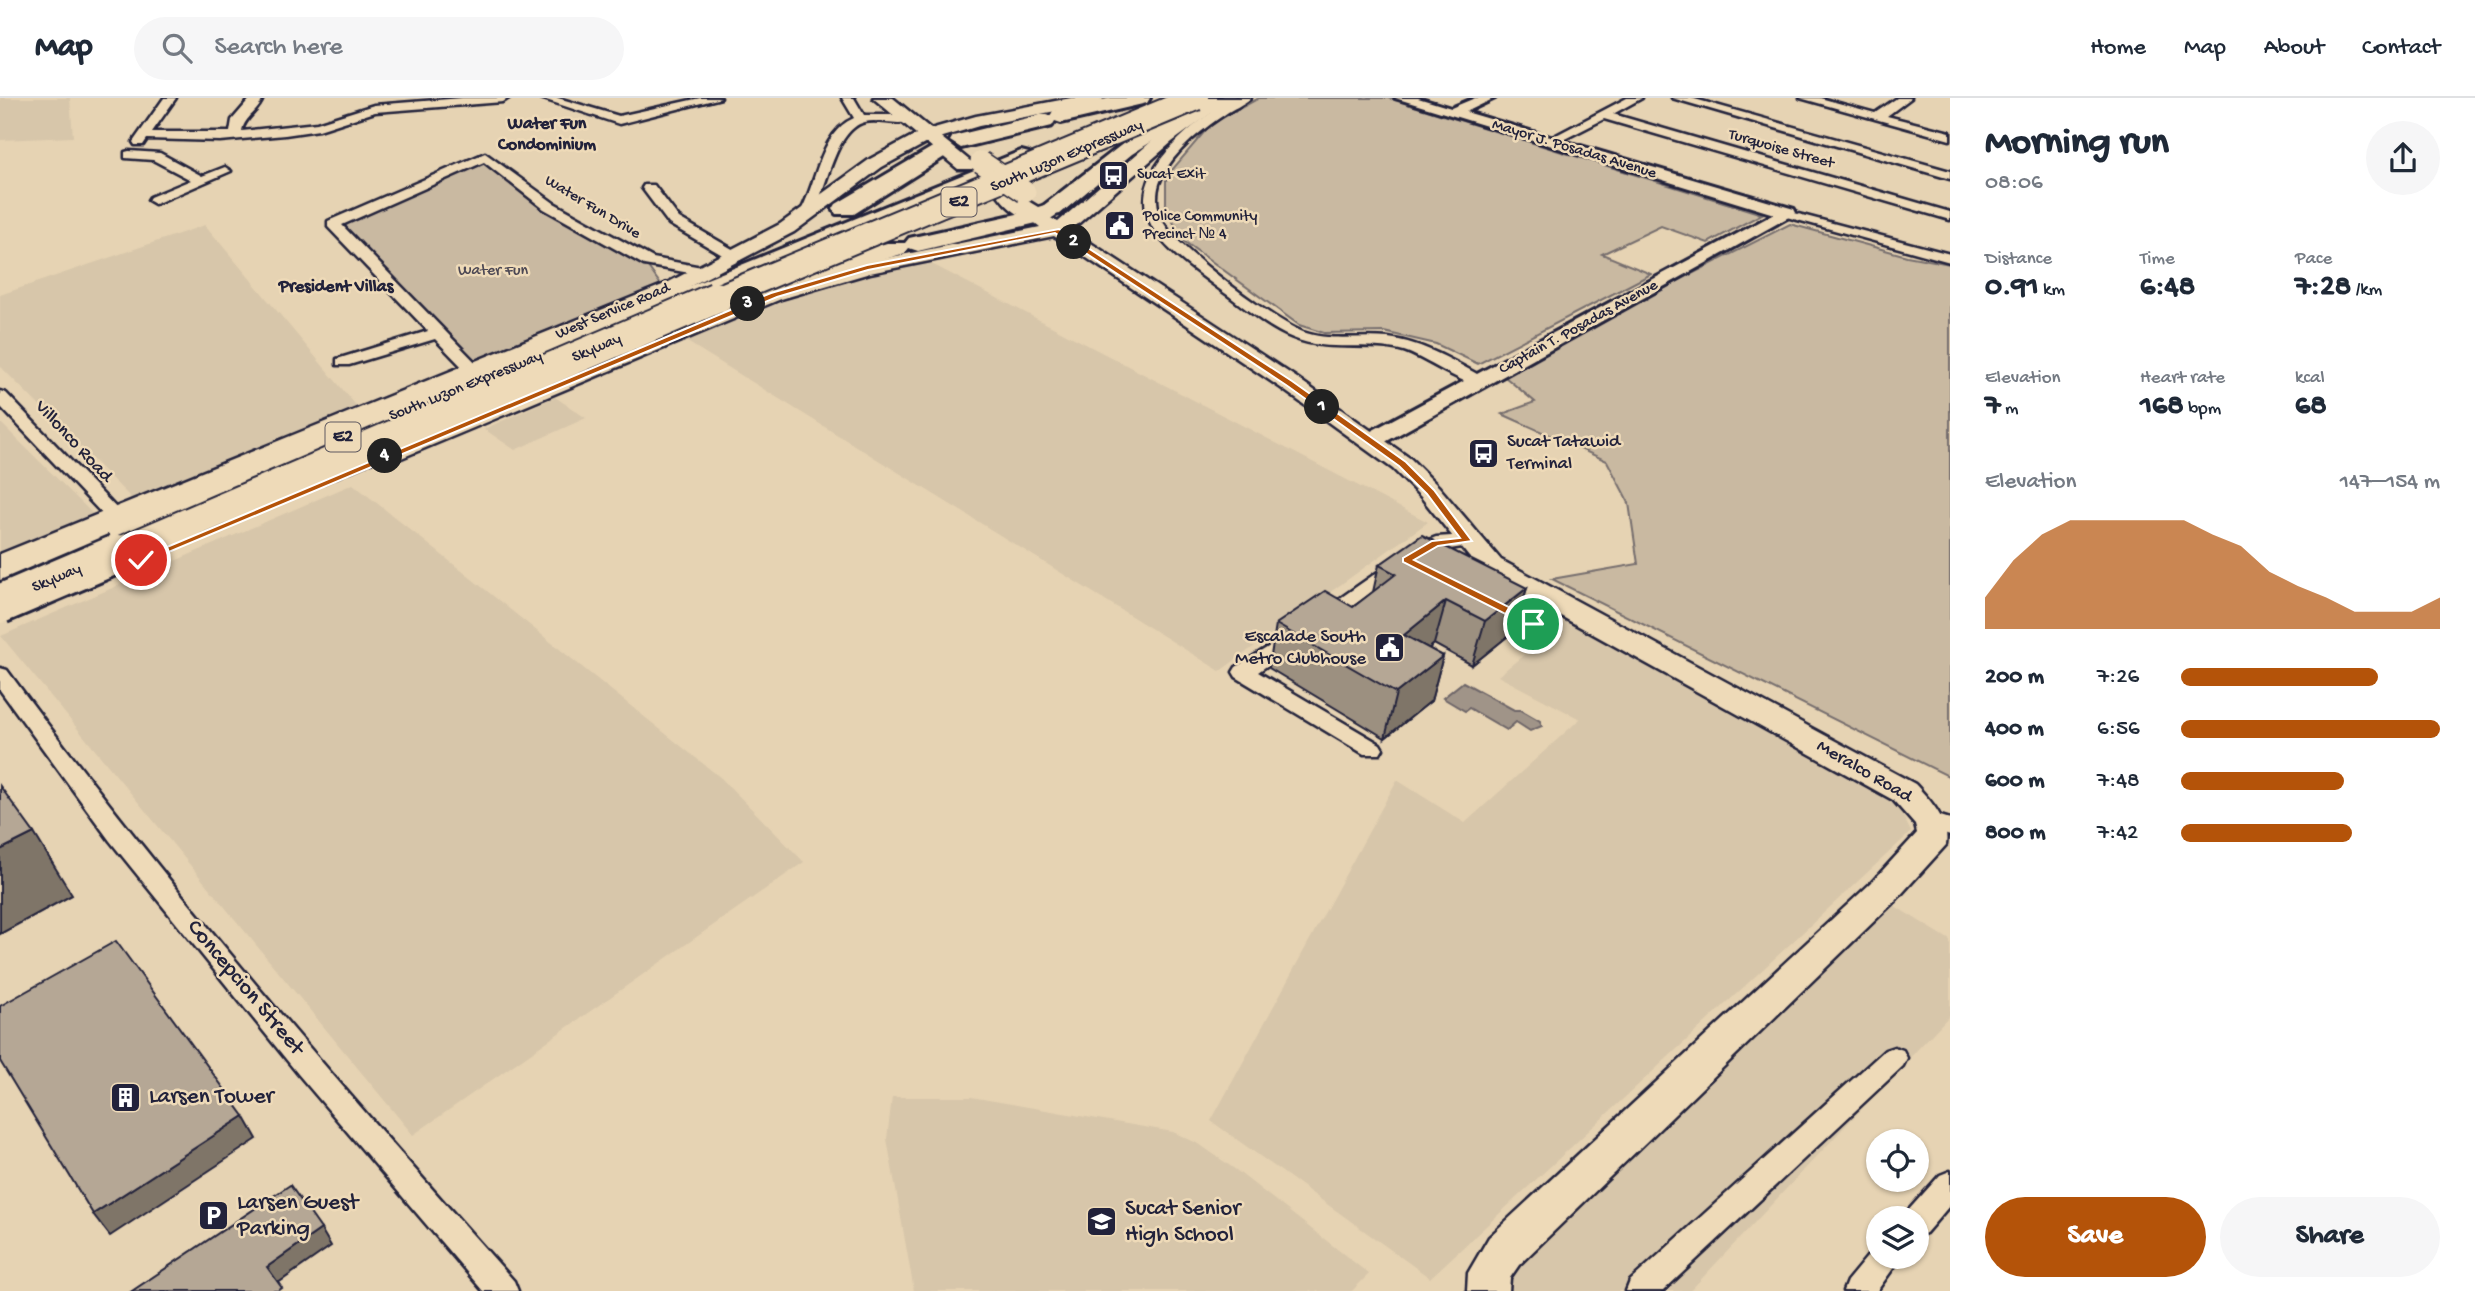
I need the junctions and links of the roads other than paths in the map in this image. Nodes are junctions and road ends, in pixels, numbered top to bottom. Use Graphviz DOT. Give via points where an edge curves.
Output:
graph roads {
  1 [pos="170,98"];
  2 [pos="257,98"];
  3 [pos="503,98"];
  4 [pos="546,98"];
  5 [pos="710,98"];
  6 [pos="848,98"];
  7 [pos="882,98"];
  8 [pos="911,98"];
  9 [pos="1097,98"];
  10 [pos="1142,98"];
  11 [pos="1165,98"];
  12 [pos="1181,98"];
  13 [pos="1196,98"];
  14 [pos="1208,98"];
  15 [pos="1227,98"];
  16 [pos="1244,98"];
  17 [pos="1402,98"];
  18 [pos="1416,98"];
  19 [pos="1488,98"];
  20 [pos="1636,98"];
  21 [pos="1678,98"];
  22 [pos="1806,98"];
  23 [pos="1905,98"];
  24 [pos="1455,111"];
  25 [pos="931,115"];
  26 [pos="1603,115"];
  27 [pos="1877,117"];
  28 [pos="860,119"];
  29 [pos="907,119"];
  30 [pos="236,134"];
  31 [pos="144,135"];
  32 [pos="1950,136"];
  33 [pos="944,139"];
  34 [pos="1552,141"];
  35 [pos="225,171"];
  36 [pos="1950,175"];
  37 [pos="200,180"];
  38 [pos="649,188"];
  39 [pos="1707,190"];
  40 [pos="155,200"];
  41 [pos="1784,212"];
  42 [pos="805,216"];
  43 [pos="1950,216"];
  44 [pos="1054,219"];
  45 [pos="736,257"];
  46 [pos="1950,258"];
  47 [pos="649,262"];
  48 [pos="707,272"];
  49 [pos="690,297"];
  50 [pos="437,333"];
  51 [pos="343,362"];
  52 [pos="474,370"];
  53 [pos="1476,380"];
  54 [pos="0,396"];
  55 [pos="1368,439"];
  56 [pos="115,517"];
  57 [pos="1467,541"];
  58 [pos="1407,560"];
  59 [pos="0,564"];
  60 [pos="1430,572"];
  61 [pos="0,580"];
  62 [pos="0,593"];
  63 [pos="1476,595"];
  64 [pos="0,606"];
  65 [pos="0,620"];
  66 [pos="1533,624"];
  67 [pos="0,675"];
  68 [pos="1371,749"];
  69 [pos="1941,824"];
  70 [pos="1894,1058"];
  71 [pos="1950,1184"];
  72 [pos="1929,1208"];
  73 [pos="1876,1269"];
  74 [pos="503,1291"];
  75 [pos="1488,1291"];
  76 [pos="1640,1291"];
  77 [pos="1858,1291"];
  1 -- 31 [label="street"];
  2 -- 30 [label="street" via="238,120"];
  3 -- 30 [label="street" via="387,107 319,126"];
  4 -- 5 [label="street" via="619,120"];
  6 -- 28 [label="street"];
  7 -- 29 [label="main road"];
  8 -- 25 [label="main road"];
  9 -- 33 [label="main road, West Service Road"];
  10 -- 15 [label="highway, bridge"];
  10 -- 33 [label="highway"];
  11 -- 49 [label="highway, South Luzon Expressway / E2"];
  12 -- 62 [label="highway, Skyway / E2"];
  13 -- 64 [label="highway, Skyway / E2, bridge"];
  14 -- 44 [label="highway" via="1126,151"];
  14 -- 49 [label="highway, South Luzon Expressway / E2"];
  15 -- 44 [label="main road"];
  16 -- 53 [label="street" via="1205,122 1158,168 1151,182 1150,204 1166,239 1296,334 1321,342 1410,347"];
  17 -- 24 [label="street, Mayor J. Posadas Avenue"];
  18 -- 24 [label="street, Mayor J. Posadas Avenue"];
  19 -- 24 [label="street"];
  20 -- 26 [label="street"];
  21 -- 36 [label="street"];
  22 -- 27 [label="street"];
  23 -- 27 [label="street"];
  24 -- 34 [label="street, Mayor J. Posadas Avenue"];
  25 -- 29 [label="main road"];
  25 -- 33 [label="main road"];
  26 -- 34 [label="street"];
  26 -- 43 [label="street, Turquoise Street"];
  27 -- 32 [label="street"];
  28 -- 29 [label="street"];
  28 -- 42 [label="street" via="834,144 820,190"];
  29 -- 33 [label="main road"];
  30 -- 31 [label="street"];
  31 -- 37 [label="street" via="129,155 156,156"];
  33 -- 42 [label="main road, West Service Road" via="876,163"];
  33 -- 44 [label="main road"];
  33 -- 49 [label="highway" via="838,213"];
  34 -- 39 [label="street, Mayor J. Posadas Avenue"];
  35 -- 37 [label="street"];
  37 -- 40 [label="street"];
  38 -- 45 [label="street" via="674,221"];
  39 -- 41 [label="street, Mayor J. Posadas Avenue"];
  41 -- 46 [label="street, Mayor J. Posadas Avenue"];
  41 -- 53 [label="street, Captain T. Posadas Avenue"];
  42 -- 45 [label="main road, West Service Road"];
  44 -- 49 [label="highway" via="907,246"];
  44 -- 55 [label="main road, Meralco Road"];
  44 -- 65 [label="main road" via="867,268 732,310"];
  45 -- 48 [label="main road, West Service Road"];
  47 -- 48 [label="street, Water Fun Drive"];
  47 -- 49 [label="street, Water Fun Drive" via="649,268"];
  47 -- 50 [label="street, Water Fun Drive" via="549,206 485,157 333,224"];
  48 -- 49 [label="main road, West Service Road"];
  49 -- 52 [label="main road, West Service Road"];
  49 -- 61 [label="highway, South Luzon Expressway / E2"];
  49 -- 64 [label="highway, South Luzon Expressway / E2"];
  50 -- 51 [label="street"];
  50 -- 52 [label="street"];
  52 -- 56 [label="main road, West Service Road"];
  53 -- 55 [label="street, Captain T. Posadas Avenue"];
  54 -- 56 [label="street, Villonco Road"];
  55 -- 57 [label="main road, Meralco Road" via="1430,492"];
  56 -- 59 [label="main road, West Service Road"];
  57 -- 58 [label="street" via="1436,543"];
  57 -- 69 [label="main road, Meralco Road" via="1507,577 1905,792"];
  58 -- 60 [label="street"];
  58 -- 68 [label="street" via="1243,672"];
  63 -- 66 [label="street"];
  67 -- 74 [label="street, Concepcion Street" via="191,924"];
  69 -- 75 [label="main road, Meralco Road" via="1882,892 1504,1251 1489,1273"];
  70 -- 76 [label="street"];
  71 -- 72 [label="street"];
  73 -- 77 [label="street"];
}
